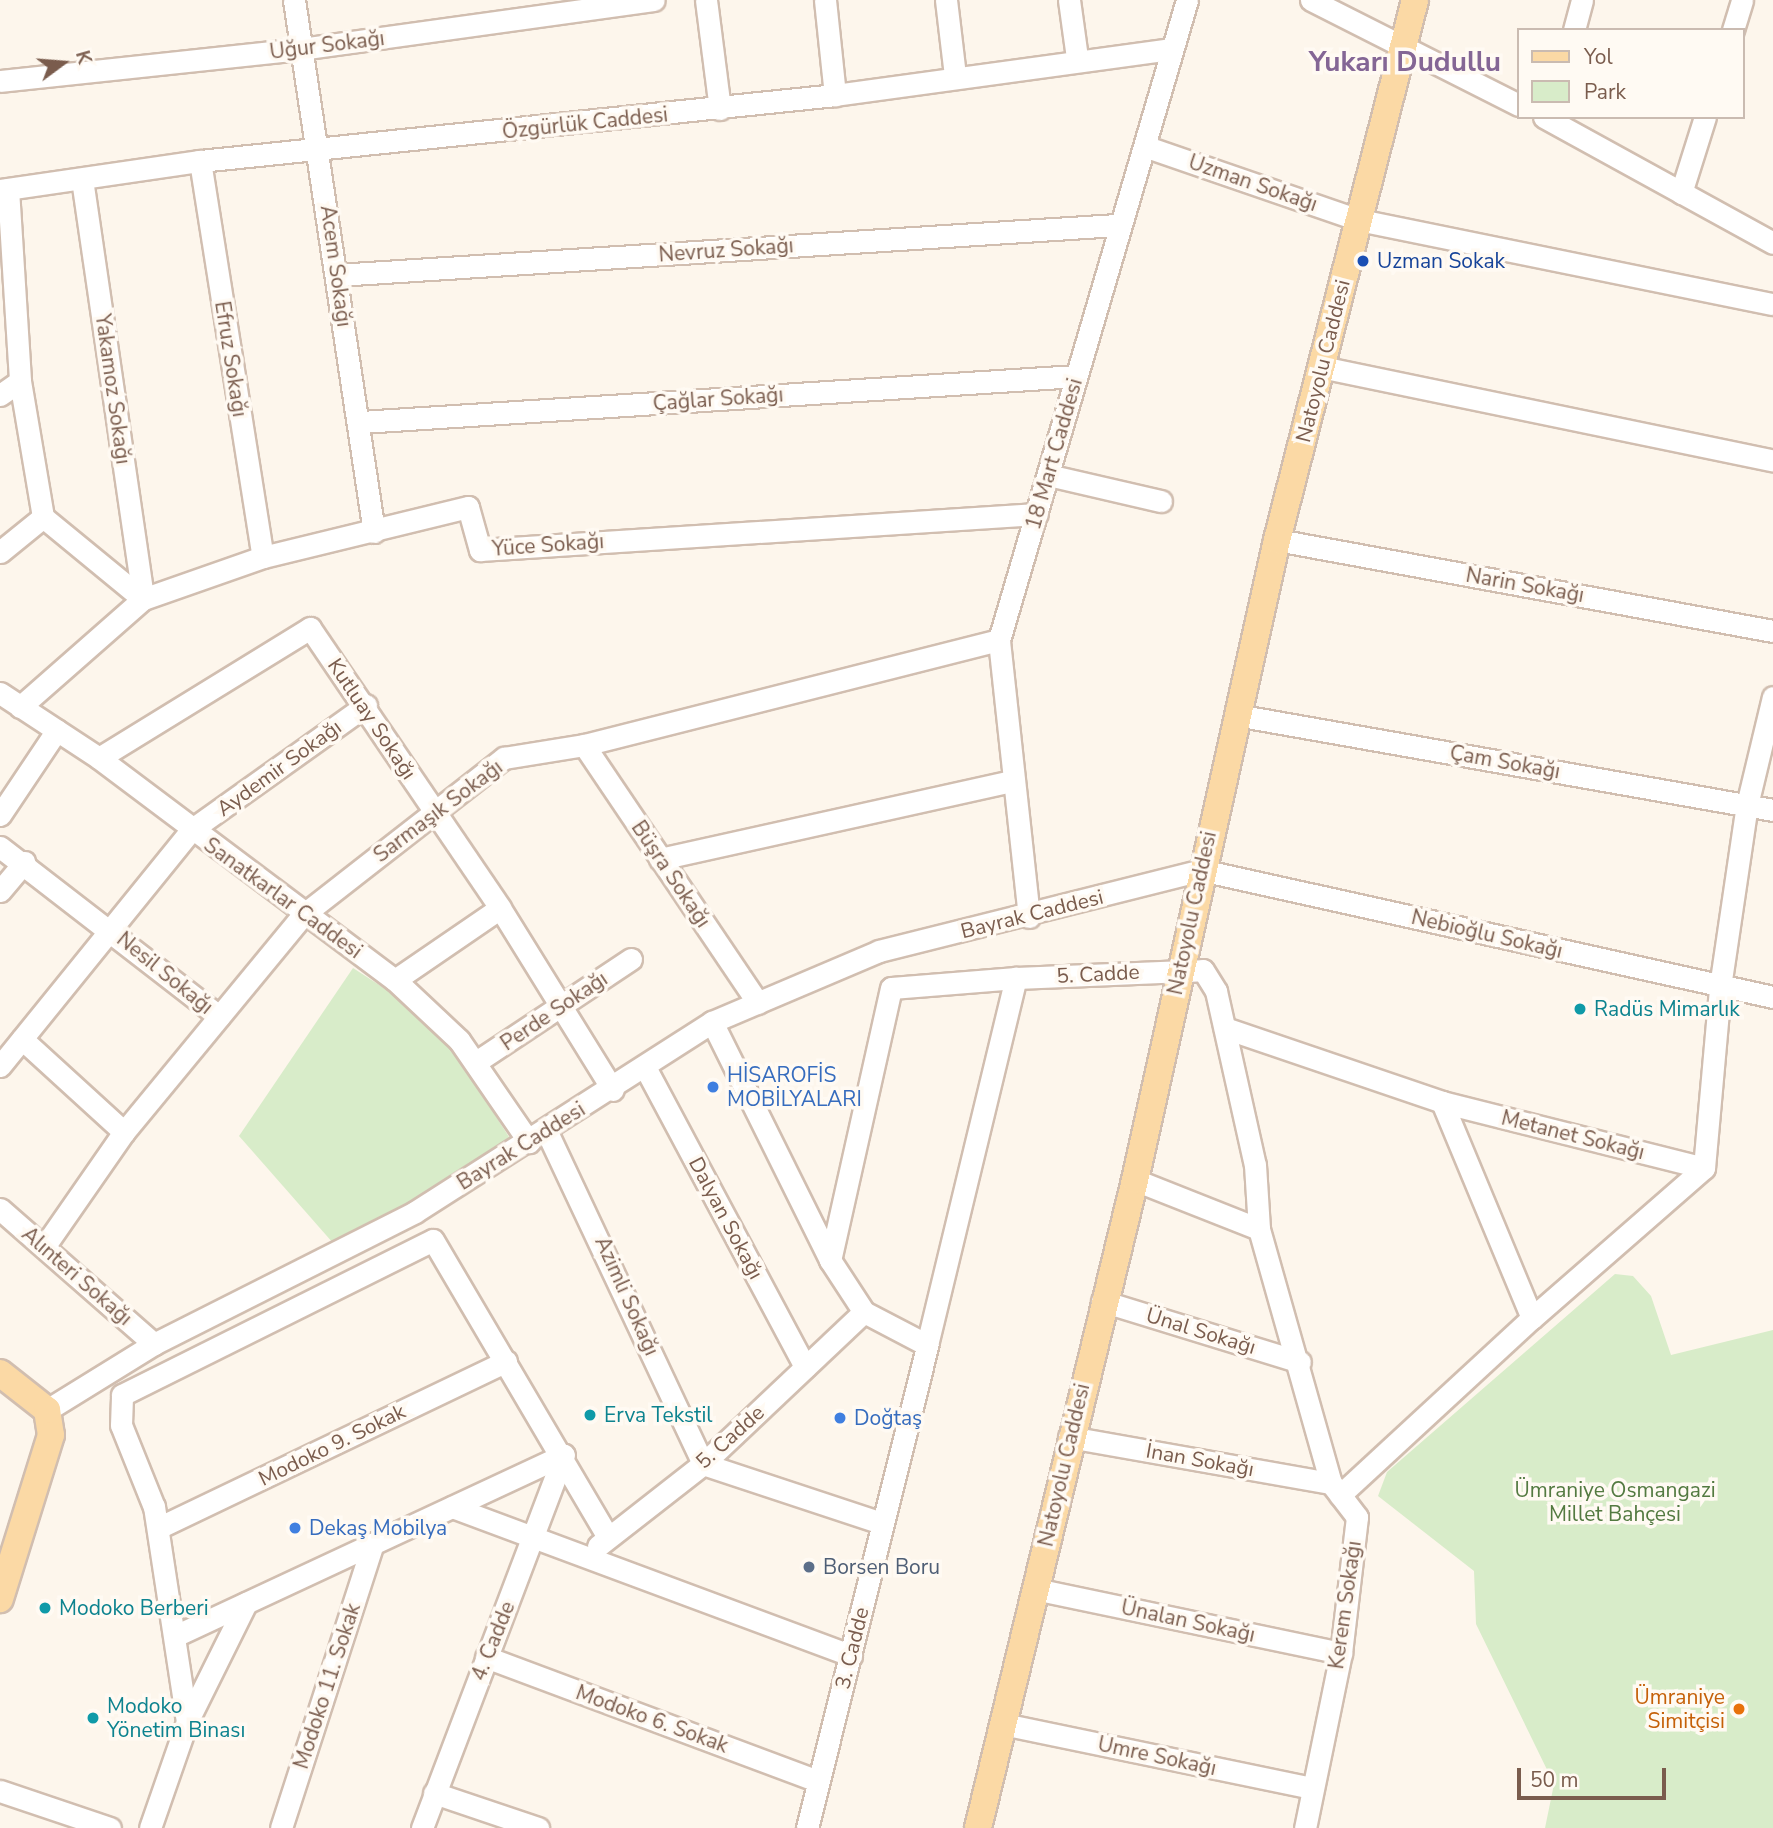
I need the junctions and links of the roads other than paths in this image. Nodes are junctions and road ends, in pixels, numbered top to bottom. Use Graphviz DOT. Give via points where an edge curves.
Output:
graph roads {
  1 [pos="294,0"];
  2 [pos="654,0"];
  3 [pos="706,0"];
  4 [pos="825,0"];
  5 [pos="946,0"];
  6 [pos="1069,0"];
  7 [pos="1187,0"];
  8 [pos="1311,0"];
  9 [pos="1415,0"];
  10 [pos="1582,0"];
  11 [pos="1742,0"];
  12 [pos="1575,28"];
  13 [pos="1734,28"];
  14 [pos="1402,47"];
  15 [pos="300,49"];
  16 [pos="1169,49"];
  17 [pos="1077,58"];
  18 [pos="955,76"];
  19 [pos="0,81"];
  20 [pos="835,95"];
  21 [pos="1518,105"];
  22 [pos="720,109"];
  23 [pos="1548,119"];
  24 [pos="1704,119"];
  25 [pos="1147,146"];
  26 [pos="320,150"];
  27 [pos="200,161"];
  28 [pos="82,179"];
  29 [pos="4,189"];
  30 [pos="1681,192"];
  31 [pos="1359,220"];
  32 [pos="1116,225"];
  33 [pos="1773,243"];
  34 [pos="5,262"];
  35 [pos="337,275"];
  36 [pos="1773,304"];
  37 [pos="1321,367"];
  38 [pos="1076,376"];
  39 [pos="20,381"];
  40 [pos="0,395"];
  41 [pos="361,422"];
  42 [pos="1773,461"];
  43 [pos="1048,475"];
  44 [pos="1161,501"];
  45 [pos="1037,514"];
  46 [pos="43,517"];
  47 [pos="374,532"];
  48 [pos="1277,540"];
  49 [pos="0,551"];
  50 [pos="263,557"];
  51 [pos="144,600"];
  52 [pos="1773,631"];
  53 [pos="999,640"];
  54 [pos="0,693"];
  55 [pos="1773,697"];
  56 [pos="366,705"];
  57 [pos="20,707"];
  58 [pos="1236,715"];
  59 [pos="57,730"];
  60 [pos="584,745"];
  61 [pos="99,758"];
  62 [pos="1011,781"];
  63 [pos="1747,805"];
  64 [pos="1773,810"];
  65 [pos="433,813"];
  66 [pos="0,815"];
  67 [pos="191,830"];
  68 [pos="0,847"];
  69 [pos="660,859"];
  70 [pos="24,862"];
  71 [pos="1201,870"];
  72 [pos="0,891"];
  73 [pos="500,908"];
  74 [pos="304,914"];
  75 [pos="1029,917"];
  76 [pos="111,929"];
  77 [pos="631,959"];
  78 [pos="1180,970"];
  79 [pos="1016,978"];
  80 [pos="395,980"];
  81 [pos="1720,987"];
  82 [pos="1773,997"];
  83 [pos="758,1003"];
  84 [pos="562,1007"];
  85 [pos="219,1016"];
  86 [pos="712,1022"];
  87 [pos="1225,1028"];
  88 [pos="22,1039"];
  89 [pos="476,1062"];
  90 [pos="0,1066"];
  91 [pos="646,1069"];
  92 [pos="613,1090"];
  93 [pos="1442,1102"];
  94 [pos="124,1132"];
  95 [pos="537,1136"];
  96 [pos="1704,1168"];
  97 [pos="1135,1180"];
  98 [pos="0,1209"];
  99 [pos="1259,1229"];
  100 [pos="44,1247"];
  101 [pos="830,1260"];
  102 [pos="1102,1301"];
  103 [pos="864,1312"];
  104 [pos="1532,1318"];
  105 [pos="154,1344"];
  106 [pos="927,1345"];
  107 [pos="506,1361"];
  108 [pos="1300,1362"];
  109 [pos="805,1367"];
  110 [pos="0,1373"];
  111 [pos="47,1410"];
  112 [pos="1069,1437"];
  113 [pos="564,1455"];
  114 [pos="703,1464"];
  115 [pos="1336,1489"];
  116 [pos="452,1507"];
  117 [pos="881,1523"];
  118 [pos="158,1528"];
  119 [pos="606,1534"];
  120 [pos="535,1535"];
  121 [pos="373,1544"];
  122 [pos="592,1556"];
  123 [pos="1035,1588"];
  124 [pos="0,1599"];
  125 [pos="246,1603"];
  126 [pos="175,1636"];
  127 [pos="1341,1653"];
  128 [pos="851,1656"];
  129 [pos="486,1657"];
  130 [pos="187,1722"];
  131 [pos="1003,1724"];
  132 [pos="818,1781"];
  133 [pos="1312,1787"];
  134 [pos="0,1791"];
  135 [pos="434,1793"];
  136 [pos="74,1822"];
  137 [pos="110,1828"];
  138 [pos="150,1828"];
  139 [pos="281,1828"];
  140 [pos="422,1828"];
  141 [pos="538,1828"];
  142 [pos="807,1828"];
  143 [pos="978,1828"];
  144 [pos="1305,1828"];
  1 -- 15 [label="street, Acem Sokağı"];
  2 -- 15 [label="street, Uğur Sokağı"];
  3 -- 22 [label="street"];
  4 -- 20 [label="street"];
  5 -- 18 [label="street"];
  6 -- 17 [label="street"];
  7 -- 16 [label="street, 18 Mart Caddesi"];
  8 -- 14 [label="street"];
  9 -- 14 [label="main road, Natoyolu Caddesi"];
  10 -- 12 [label="street"];
  11 -- 13 [label="street"];
  14 -- 21 [label="street"];
  14 -- 31 [label="main road, Natoyolu Caddesi"];
  15 -- 19 [label="street, Uğur Sokağı"];
  15 -- 26 [label="street, Acem Sokağı"];
  16 -- 17 [label="street, Özgürlük Caddesi"];
  16 -- 25 [label="street, 18 Mart Caddesi"];
  17 -- 18 [label="street, Özgürlük Caddesi"];
  18 -- 20 [label="street, Özgürlük Caddesi"];
  20 -- 22 [label="street, Özgürlük Caddesi"];
  22 -- 26 [label="street, Özgürlük Caddesi"];
  23 -- 30 [label="street"];
  24 -- 30 [label="street"];
  25 -- 31 [label="street, Uzman Sokağı"];
  25 -- 32 [label="street, 18 Mart Caddesi"];
  26 -- 27 [label="street, Özgürlük Caddesi"];
  26 -- 35 [label="street, Acem Sokağı"];
  27 -- 28 [label="street, Özgürlük Caddesi"];
  27 -- 50 [label="street, Efruz Sokağı"];
  28 -- 29 [label="street, Özgürlük Caddesi"];
  28 -- 51 [label="street, Yakamoz Sokağı"];
  29 -- 34 [label="street"];
  30 -- 33 [label="street"];
  31 -- 36 [label="street, Uzman Sokağı"];
  31 -- 37 [label="main road, Natoyolu Caddesi"];
  32 -- 35 [label="street, Nevruz Sokağı"];
  32 -- 38 [label="street, 18 Mart Caddesi"];
  34 -- 39 [label="street"];
  35 -- 41 [label="street, Acem Sokağı"];
  37 -- 42 [label="street"];
  37 -- 48 [label="main road, Natoyolu Caddesi"];
  38 -- 41 [label="street, Çağlar Sokağı"];
  38 -- 43 [label="street, 18 Mart Caddesi"];
  39 -- 40 [label="street"];
  39 -- 46 [label="street"];
  41 -- 47 [label="street, Acem Sokağı"];
  43 -- 44 [label="street"];
  43 -- 45 [label="street, 18 Mart Caddesi"];
  45 -- 47 [label="street, Yüce Sokağı" via="480,550 468,507"];
  45 -- 53 [label="street, 18 Mart Caddesi"];
  46 -- 49 [label="street"];
  46 -- 51 [label="street"];
  47 -- 50 [label="street, Yüce Sokağı"];
  48 -- 52 [label="street, Narin Sokağı"];
  48 -- 58 [label="main road, Natoyolu Caddesi"];
  50 -- 51 [label="street, Yüce Sokağı"];
  51 -- 57 [label="street, Yüce Sokağı"];
  53 -- 60 [label="street, Sarmaşık Sokağı"];
  53 -- 62 [label="street, 18 Mart Caddesi"];
  54 -- 57 [label="street, Sanatkarlar Caddesi"];
  55 -- 63 [label="street"];
  56 -- 61 [label="street, Kutluay Sokağı" via="310,628"];
  56 -- 65 [label="street, Kutluay Sokağı"];
  56 -- 67 [label="street, Aydemir Sokağı"];
  57 -- 59 [label="street, Sanatkarlar Caddesi"];
  58 -- 63 [label="street, Çam Sokağı"];
  58 -- 71 [label="main road, Natoyolu Caddesi"];
  59 -- 61 [label="street, Sanatkarlar Caddesi"];
  59 -- 66 [label="street"];
  60 -- 65 [label="street, Sarmaşık Sokağı" via="504,758"];
  60 -- 69 [label="street, Büşra Sokağı"];
  61 -- 67 [label="street, Sanatkarlar Caddesi"];
  62 -- 69 [label="street"];
  62 -- 75 [label="street, 18 Mart Caddesi"];
  63 -- 64 [label="street, Çam Sokağı"];
  63 -- 81 [label="street"];
  65 -- 73 [label="street, Kutluay Sokağı"];
  65 -- 74 [label="street, Sarmaşık Sokağı"];
  67 -- 74 [label="street, Sanatkarlar Caddesi"];
  67 -- 76 [label="street, Aydemir Sokağı"];
  68 -- 70 [label="street, Nesil Sokağı"];
  69 -- 83 [label="street, Büşra Sokağı"];
  70 -- 72 [label="street"];
  70 -- 76 [label="street, Nesil Sokağı"];
  71 -- 75 [label="street, Bayrak Caddesi"];
  71 -- 78 [label="main road, Natoyolu Caddesi"];
  71 -- 81 [label="street, Nebioğlu Sokağı"];
  73 -- 80 [label="street"];
  73 -- 84 [label="street, Kutluay Sokağı"];
  74 -- 80 [label="street, Sanatkarlar Caddesi"];
  74 -- 85 [label="street, Sarmaşık Sokağı"];
  75 -- 83 [label="street, Bayrak Caddesi" via="879,951"];
  76 -- 85 [label="street, Nesil Sokağı"];
  76 -- 88 [label="street, Aydemir Sokağı"];
  77 -- 84 [label="street, Perde Sokağı"];
  78 -- 79 [label="street, 5. Cadde"];
  78 -- 87 [label="street, Kerem Sokağı" via="1203,970 1216,990"];
  78 -- 97 [label="main road, Natoyolu Caddesi"];
  79 -- 101 [label="street, 5. Cadde" via="891,988"];
  79 -- 106 [label="street, 3. Cadde"];
  80 -- 89 [label="street, Sanatkarlar Caddesi"];
  81 -- 82 [label="street, Nebioğlu Sokağı"];
  81 -- 96 [label="street"];
  83 -- 86 [label="street, Bayrak Caddesi"];
  84 -- 89 [label="street, Perde Sokağı"];
  84 -- 92 [label="street, Kutluay Sokağı"];
  85 -- 94 [label="street, Sarmaşık Sokağı"];
  86 -- 91 [label="street, Bayrak Caddesi"];
  86 -- 101 [label="street"];
  87 -- 93 [label="street, Metanet Sokağı"];
  87 -- 99 [label="street, Kerem Sokağı" via="1255,1165"];
  88 -- 90 [label="street, Aydemir Sokağı"];
  88 -- 94 [label="street"];
  89 -- 95 [label="street, Sanatkarlar Caddesi"];
  91 -- 92 [label="street, Bayrak Caddesi"];
  91 -- 109 [label="street, Dalyan Sokağı"];
  92 -- 95 [label="street, Bayrak Caddesi"];
  93 -- 96 [label="street, Metanet Sokağı"];
  93 -- 104 [label="street"];
  94 -- 100 [label="street, Sarmaşık Sokağı"];
  95 -- 105 [label="street, Bayrak Caddesi" via="415,1212"];
  95 -- 114 [label="street, Azimli Sokağı"];
  96 -- 104 [label="street"];
  97 -- 99 [label="street"];
  97 -- 102 [label="main road, Natoyolu Caddesi"];
  98 -- 100 [label="street, Alınteri Sokağı"];
  99 -- 108 [label="street, Kerem Sokağı"];
  100 -- 105 [label="street, Alınteri Sokağı"];
  101 -- 103 [label="street"];
  102 -- 108 [label="street, Ünal Sokağı"];
  102 -- 112 [label="main road, Natoyolu Caddesi"];
  103 -- 106 [label="street"];
  103 -- 109 [label="street, 5. Cadde"];
  104 -- 115 [label="street"];
  105 -- 111 [label="street, Bayrak Caddesi"];
  106 -- 117 [label="street, 3. Cadde"];
  107 -- 113 [label="street"];
  107 -- 118 [label="street, Modoko 9. Sokak"];
  107 -- 118 [label="street" via="433,1240 276,1315 122,1395 121,1425"];
  108 -- 115 [label="street, Kerem Sokağı"];
  109 -- 114 [label="street, 5. Cadde"];
  110 -- 111 [label="main road"];
  111 -- 124 [label="main road" via="51,1435"];
  112 -- 115 [label="street, İnan Sokağı"];
  112 -- 123 [label="main road, Natoyolu Caddesi"];
  113 -- 116 [label="street"];
  113 -- 119 [label="street"];
  113 -- 120 [label="street, 4. Cadde"];
  114 -- 117 [label="street"];
  114 -- 119 [label="street, 5. Cadde"];
  115 -- 127 [label="street, Kerem Sokağı" via="1357,1517"];
  116 -- 120 [label="street"];
  116 -- 121 [label="street"];
  117 -- 128 [label="street, 3. Cadde"];
  118 -- 126 [label="street"];
  119 -- 122 [label="street, 5. Cadde"];
  120 -- 122 [label="street"];
  120 -- 129 [label="street, 4. Cadde"];
  121 -- 125 [label="street"];
  121 -- 139 [label="street, Modoko 11. Sokak"];
  122 -- 128 [label="street"];
  123 -- 127 [label="street, Ünalan Sokağı"];
  123 -- 131 [label="main road, Natoyolu Caddesi"];
  125 -- 126 [label="street"];
  125 -- 130 [label="street"];
  126 -- 130 [label="street"];
  127 -- 133 [label="street, Kerem Sokağı"];
  128 -- 132 [label="street, 3. Cadde"];
  129 -- 132 [label="street, Modoko 6. Sokak"];
  129 -- 135 [label="street, 4. Cadde"];
  130 -- 138 [label="street"];
  131 -- 133 [label="street, Umre Sokağı"];
  131 -- 143 [label="main road, Natoyolu Caddesi"];
  132 -- 142 [label="street, 3. Cadde"];
  133 -- 144 [label="street, Kerem Sokağı"];
  134 -- 136 [label="street"];
  135 -- 140 [label="street, 4. Cadde"];
  135 -- 141 [label="street"];
  136 -- 137 [label="street"];
}
